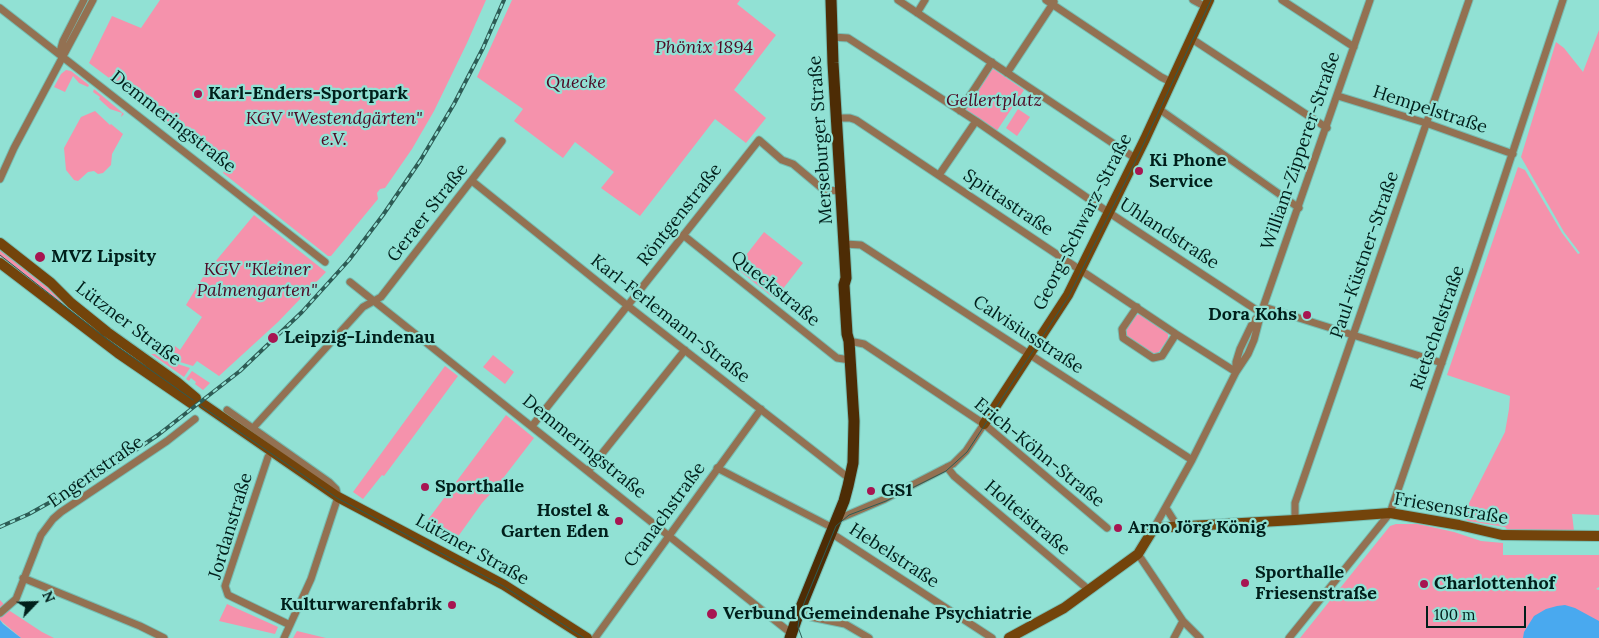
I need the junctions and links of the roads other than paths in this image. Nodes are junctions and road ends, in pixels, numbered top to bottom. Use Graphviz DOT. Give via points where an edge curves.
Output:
graph roads {
  1 [pos="84,0"];
  2 [pos="93,0"];
  3 [pos="831,0"];
  4 [pos="898,0"];
  5 [pos="925,0"];
  6 [pos="1193,0"];
  7 [pos="1282,0"];
  8 [pos="1370,0"];
  9 [pos="1469,0"];
  10 [pos="1563,0"];
  11 [pos="1051,1"];
  12 [pos="1207,3"];
  13 [pos="0,8"];
  14 [pos="917,13"];
  15 [pos="832,37"];
  16 [pos="1192,39"];
  17 [pos="1354,47"];
  18 [pos="62,56"];
  19 [pos="992,62"];
  20 [pos="1007,73"];
  21 [pos="1171,82"];
  22 [pos="1338,96"];
  23 [pos="1159,109"];
  24 [pos="960,111"];
  25 [pos="836,118"];
  26 [pos="976,121"];
  27 [pos="1426,123"];
  28 [pos="1326,128"];
  29 [pos="502,141"];
  30 [pos="1512,154"];
  31 [pos="1135,158"];
  32 [pos="939,175"];
  33 [pos="0,179"];
  34 [pos="472,181"];
  35 [pos="841,191"];
  36 [pos="1299,208"];
  37 [pos="1109,212"];
  38 [pos="683,235"];
  39 [pos="0,243"];
  40 [pos="845,244"];
  41 [pos="325,262"];
  42 [pos="0,263"];
  43 [pos="1080,269"];
  44 [pos="350,282"];
  45 [pos="374,301"];
  46 [pos="628,306"];
  47 [pos="1137,307"];
  48 [pos="1263,310"];
  49 [pos="1176,334"];
  50 [pos="1354,335"];
  51 [pos="849,341"];
  52 [pos="685,350"];
  53 [pos="1030,354"];
  54 [pos="850,360"];
  55 [pos="1442,363"];
  56 [pos="1236,372"];
  57 [pos="196,401"];
  58 [pos="761,409"];
  59 [pos="227,410"];
  60 [pos="195,419"];
  61 [pos="984,424"];
  62 [pos="532,426"];
  63 [pos="253,428"];
  64 [pos="268,457"];
  65 [pos="1192,460"];
  66 [pos="717,468"];
  67 [pos="947,468"];
  68 [pos="588,471"];
  69 [pos="850,479"];
  70 [pos="338,497"];
  71 [pos="1166,508"];
  72 [pos="1390,513"];
  73 [pos="1294,520"];
  74 [pos="1178,526"];
  75 [pos="833,527"];
  76 [pos="1107,528"];
  77 [pos="1154,528"];
  78 [pos="668,536"];
  79 [pos="1599,536"];
  80 [pos="1138,554"];
  81 [pos="23,578"];
  82 [pos="1089,590"];
  83 [pos="799,612"];
  84 [pos="0,613"];
  85 [pos="1183,621"];
  86 [pos="290,625"];
  87 [pos="793,637"];
  88 [pos="164,638"];
  89 [pos="284,638"];
  90 [pos="587,638"];
  91 [pos="594,638"];
  92 [pos="869,638"];
  93 [pos="992,638"];
  94 [pos="1009,638"];
  95 [pos="1174,638"];
  96 [pos="1200,638"];
  97 [pos="1290,638"];
  1 -- 18 [label="street" via="63,41"];
  2 -- 18 [label="street"];
  3 -- 15 [label="main road, Merseburger Straße"];
  4 -- 14 [label="street"];
  5 -- 14 [label="street"];
  6 -- 12 [label="street"];
  7 -- 17 [label="street"];
  8 -- 17 [label="street, William-Zipperer-Straße"];
  9 -- 27 [label="street, Paul-Küstner-Straße"];
  10 -- 30 [label="street, Rietschelstraße"];
  11 -- 20 [label="street"];
  11 -- 21 [label="street"];
  12 -- 16 [label="street, Georg-Schwarz-Straße"];
  13 -- 18 [label="street, Demmeringstraße"];
  14 -- 19 [label="street"];
  15 -- 24 [label="street, Uhlandstraße" via="848,38"];
  15 -- 25 [label="main road, Merseburger Straße"];
  16 -- 21 [label="street, Georg-Schwarz-Straße"];
  16 -- 28 [label="street"];
  17 -- 22 [label="street, William-Zipperer-Straße"];
  18 -- 33 [label="street"];
  18 -- 41 [label="street, Demmeringstraße"];
  19 -- 20 [label="street"];
  19 -- 24 [label="street"];
  20 -- 31 [label="street"];
  21 -- 23 [label="street, Georg-Schwarz-Straße"];
  22 -- 27 [label="street, Hempelstraße"];
  22 -- 28 [label="street, William-Zipperer-Straße"];
  23 -- 31 [label="street, Georg-Schwarz-Straße"];
  23 -- 36 [label="street"];
  24 -- 26 [label="street, Uhlandstraße"];
  25 -- 32 [label="street, Spittastraße" via="856,120"];
  25 -- 35 [label="main road, Merseburger Straße"];
  26 -- 32 [label="street"];
  26 -- 37 [label="street, Uhlandstraße"];
  27 -- 30 [label="street, Hempelstraße"];
  27 -- 50 [label="street, Paul-Küstner-Straße"];
  28 -- 36 [label="street, William-Zipperer-Straße"];
  29 -- 34 [label="street, Geraer Straße"];
  30 -- 55 [label="street, Rietschelstraße"];
  31 -- 37 [label="street, Georg-Schwarz-Straße"];
  32 -- 43 [label="street, Spittastraße"];
  34 -- 45 [label="street, Geraer Straße" via="381,297"];
  34 -- 46 [label="street, Karl-Ferlemann-Straße"];
  35 -- 38 [label="street, Röntgenstraße" via="824,190 758,140"];
  35 -- 40 [label="main road, Merseburger Straße"];
  36 -- 48 [label="street, William-Zipperer-Straße"];
  37 -- 43 [label="street, Georg-Schwarz-Straße"];
  37 -- 48 [label="street, Uhlandstraße"];
  38 -- 46 [label="street, Röntgenstraße"];
  38 -- 54 [label="street, Queckstraße" via="837,358"];
  39 -- 57 [label="street, Lützner Straße" via="92,321 177,382"];
  40 -- 51 [label="main road, Merseburger Straße" via="852,324"];
  40 -- 53 [label="street, Calvisiusstraße" via="861,245"];
  42 -- 57 [label="street, Lützner Straße" via="102,341"];
  43 -- 47 [label="street, Spittastraße"];
  43 -- 53 [label="street, Georg-Schwarz-Straße" via="1068,295"];
  44 -- 45 [label="street, Demmeringstraße"];
  45 -- 62 [label="street, Demmeringstraße"];
  45 -- 63 [label="street, Geraer Straße" via="363,307"];
  46 -- 52 [label="street, Karl-Ferlemann-Straße"];
  46 -- 62 [label="street, Röntgenstraße"];
  47 -- 49 [label="street, Spittastraße"];
  47 -- 49 [label="street" via="1122,329 1123,338 1153,358 1162,356"];
  48 -- 50 [label="street, Uhlandstraße"];
  48 -- 56 [label="street, William-Zipperer-Straße" via="1248,354"];
  49 -- 56 [label="street, Spittastraße"];
  50 -- 55 [label="street, Uhlandstraße"];
  50 -- 73 [label="street, Paul-Küstner-Straße" via="1295,503"];
  51 -- 54 [label="main road, Merseburger Straße"];
  51 -- 61 [label="street, Erich-Köhn-Straße" via="864,344"];
  52 -- 58 [label="street, Karl-Ferlemann-Straße"];
  52 -- 68 [label="street"];
  53 -- 61 [label="street, Georg-Schwarz-Straße"];
  53 -- 65 [label="street, Calvisiusstraße"];
  54 -- 69 [label="main road, Merseburger Straße" via="854,430"];
  55 -- 72 [label="street, Rietschelstraße"];
  56 -- 65 [label="street, William-Zipperer-Straße"];
  57 -- 64 [label="street, Lützner Straße"];
  57 -- 70 [label="street, Lützner Straße"];
  58 -- 66 [label="street, Cranachstraße"];
  58 -- 69 [label="street, Karl-Ferlemann-Straße"];
  59 -- 63 [label="street"];
  60 -- 81 [label="street, Engertstraße" via="53,519 41,535"];
  61 -- 67 [label="street, Georg-Schwarz-Straße" via="966,451"];
  61 -- 76 [label="street, Erich-Köhn-Straße"];
  62 -- 68 [label="street, Demmeringstraße"];
  63 -- 70 [label="street" via="329,482"];
  64 -- 70 [label="street, Lützner Straße" via="314,488"];
  64 -- 86 [label="street, Jordanstraße" via="225,586 228,595"];
  65 -- 71 [label="street, William-Zipperer-Straße"];
  66 -- 75 [label="street, Hebelstraße"];
  66 -- 78 [label="street, Cranachstraße"];
  67 -- 75 [label="street, Georg-Schwarz-Straße"];
  67 -- 82 [label="street, Holteistraße"];
  68 -- 78 [label="street, Demmeringstraße"];
  69 -- 75 [label="main road, Merseburger Straße"];
  70 -- 86 [label="street" via="311,579"];
  70 -- 90 [label="street, Lützner Straße" via="504,585"];
  71 -- 74 [label="street"];
  71 -- 77 [label="street, William-Zipperer-Straße"];
  72 -- 73 [label="street, Friesenstraße"];
  72 -- 79 [label="street, Friesenstraße" via="1502,535"];
  72 -- 97 [label="street, Rietschelstraße"];
  73 -- 74 [label="street, Friesenstraße"];
  74 -- 77 [label="street, Friesenstraße"];
  75 -- 83 [label="main road, Merseburger Straße"];
  75 -- 93 [label="street, Hebelstraße"];
  77 -- 80 [label="street, William-Zipperer-Straße"];
  78 -- 87 [label="street, Demmeringstraße"];
  78 -- 91 [label="street, Cranachstraße"];
  80 -- 82 [label="street, William-Zipperer-Straße"];
  80 -- 85 [label="street"];
  81 -- 84 [label="street, Engertstraße" via="16,599"];
  81 -- 88 [label="street"];
  82 -- 94 [label="street, William-Zipperer-Straße" via="1064,608"];
  83 -- 87 [label="main road, Merseburger Straße"];
  83 -- 92 [label="street" via="846,624"];
  85 -- 95 [label="street"];
  85 -- 96 [label="street"];
  86 -- 89 [label="street"];
}
